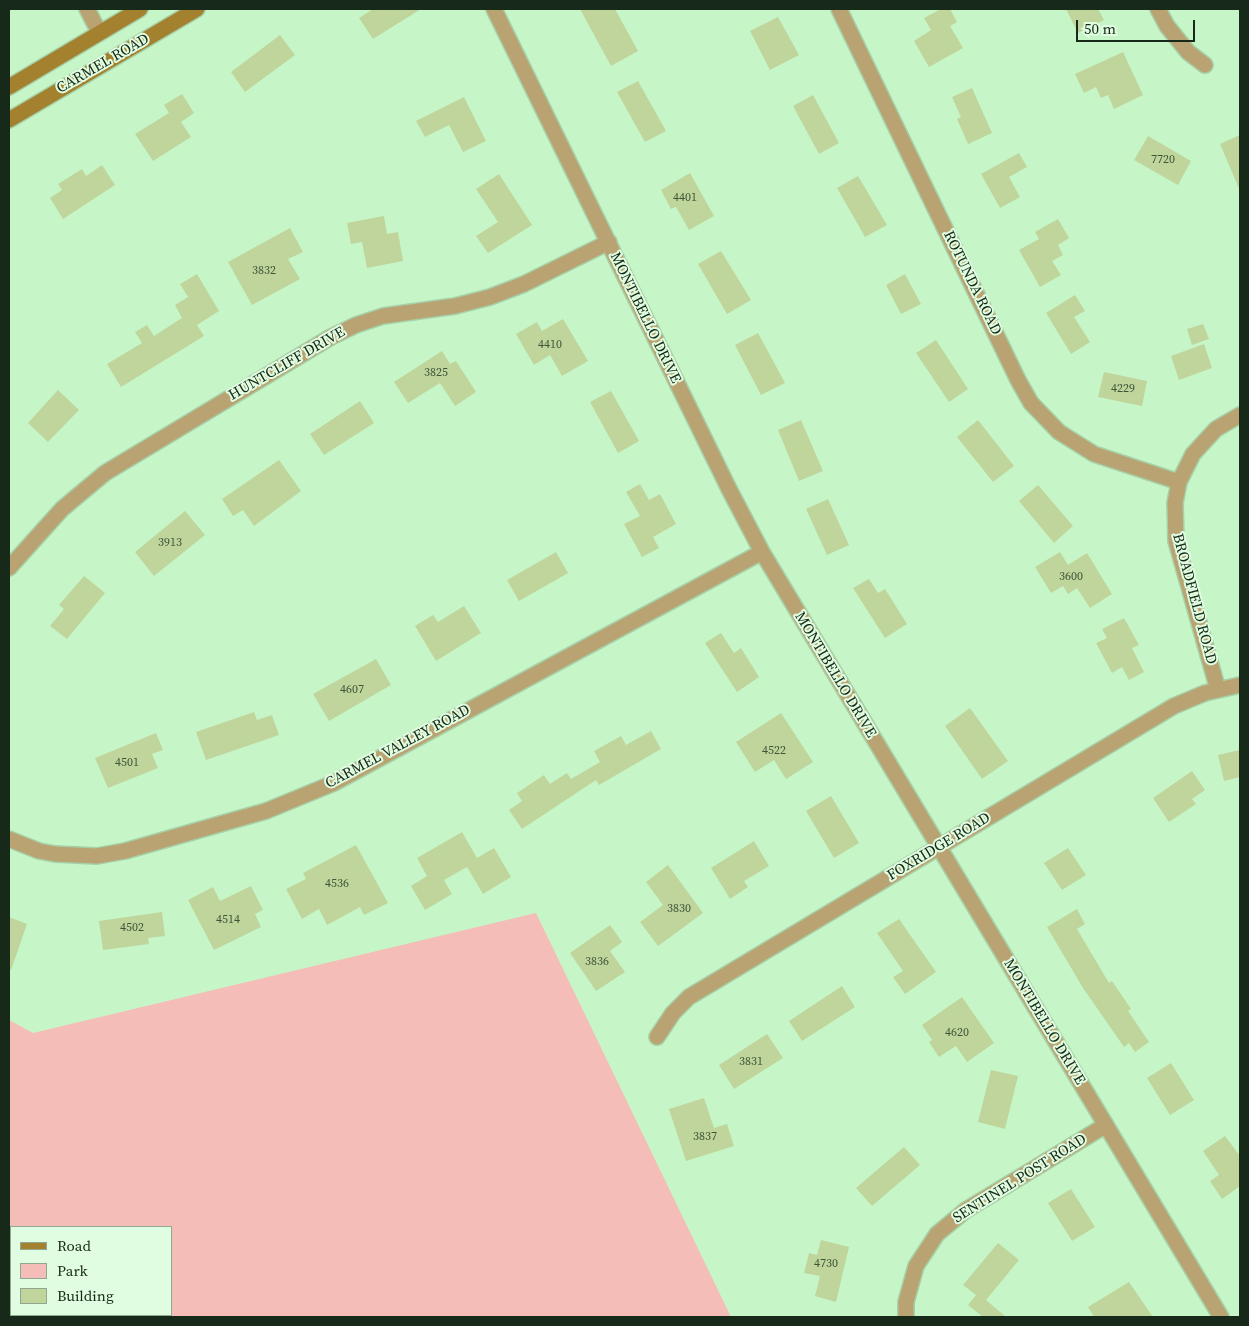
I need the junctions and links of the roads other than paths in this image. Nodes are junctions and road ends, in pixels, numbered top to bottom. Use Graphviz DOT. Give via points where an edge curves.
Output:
graph roads {
  1 [pos="87,9"];
  2 [pos="140,9"];
  3 [pos="197,9"];
  4 [pos="494,9"];
  5 [pos="838,9"];
  6 [pos="1158,9"];
  7 [pos="99,32"];
  8 [pos="1204,65"];
  9 [pos="9,87"];
  10 [pos="9,120"];
  11 [pos="609,242"];
  12 [pos="1240,414"];
  13 [pos="1179,482"];
  14 [pos="762,552"];
  15 [pos="9,568"];
  16 [pos="1240,685"];
  17 [pos="1218,690"];
  18 [pos="9,839"];
  19 [pos="940,848"];
  20 [pos="657,1037"];
  21 [pos="1106,1125"];
  22 [pos="906,1317"];
  23 [pos="1221,1317"];
  1 -- 7 [label="street"];
  2 -- 7 [label="main road, CARMEL ROAD"];
  3 -- 10 [label="main road, CARMEL ROAD"];
  4 -- 11 [label="street, MONTIBELLO DRIVE"];
  5 -- 13 [label="street, ROTUNDA ROAD" via="1031,403 1059,432 1094,454"];
  6 -- 8 [label="street" via="1188,52"];
  7 -- 9 [label="main road, CARMEL ROAD"];
  11 -- 14 [label="street, MONTIBELLO DRIVE"];
  11 -- 15 [label="street, HUNTCLIFF DRIVE" via="490,297 455,306 384,316 331,337 105,472 62,509"];
  12 -- 13 [label="street, BROADFIELD ROAD" via="1216,428 1200,445"];
  13 -- 17 [label="street, BROADFIELD ROAD" via="1175,503 1176,541"];
  14 -- 18 [label="street, CARMEL VALLEY ROAD" via="334,782 275,807 125,851 97,856 39,851"];
  14 -- 19 [label="street, MONTIBELLO DRIVE"];
  16 -- 17 [label="street, FOXRIDGE ROAD"];
  17 -- 19 [label="street, FOXRIDGE ROAD" via="1174,706"];
  19 -- 20 [label="street, FOXRIDGE ROAD" via="689,997 675,1010"];
  19 -- 21 [label="street, MONTIBELLO DRIVE"];
  21 -- 22 [label="street, SENTINEL POST ROAD" via="976,1204 937,1234 916,1266 906,1302"];
  21 -- 23 [label="street, MONTIBELLO DRIVE"];
}
